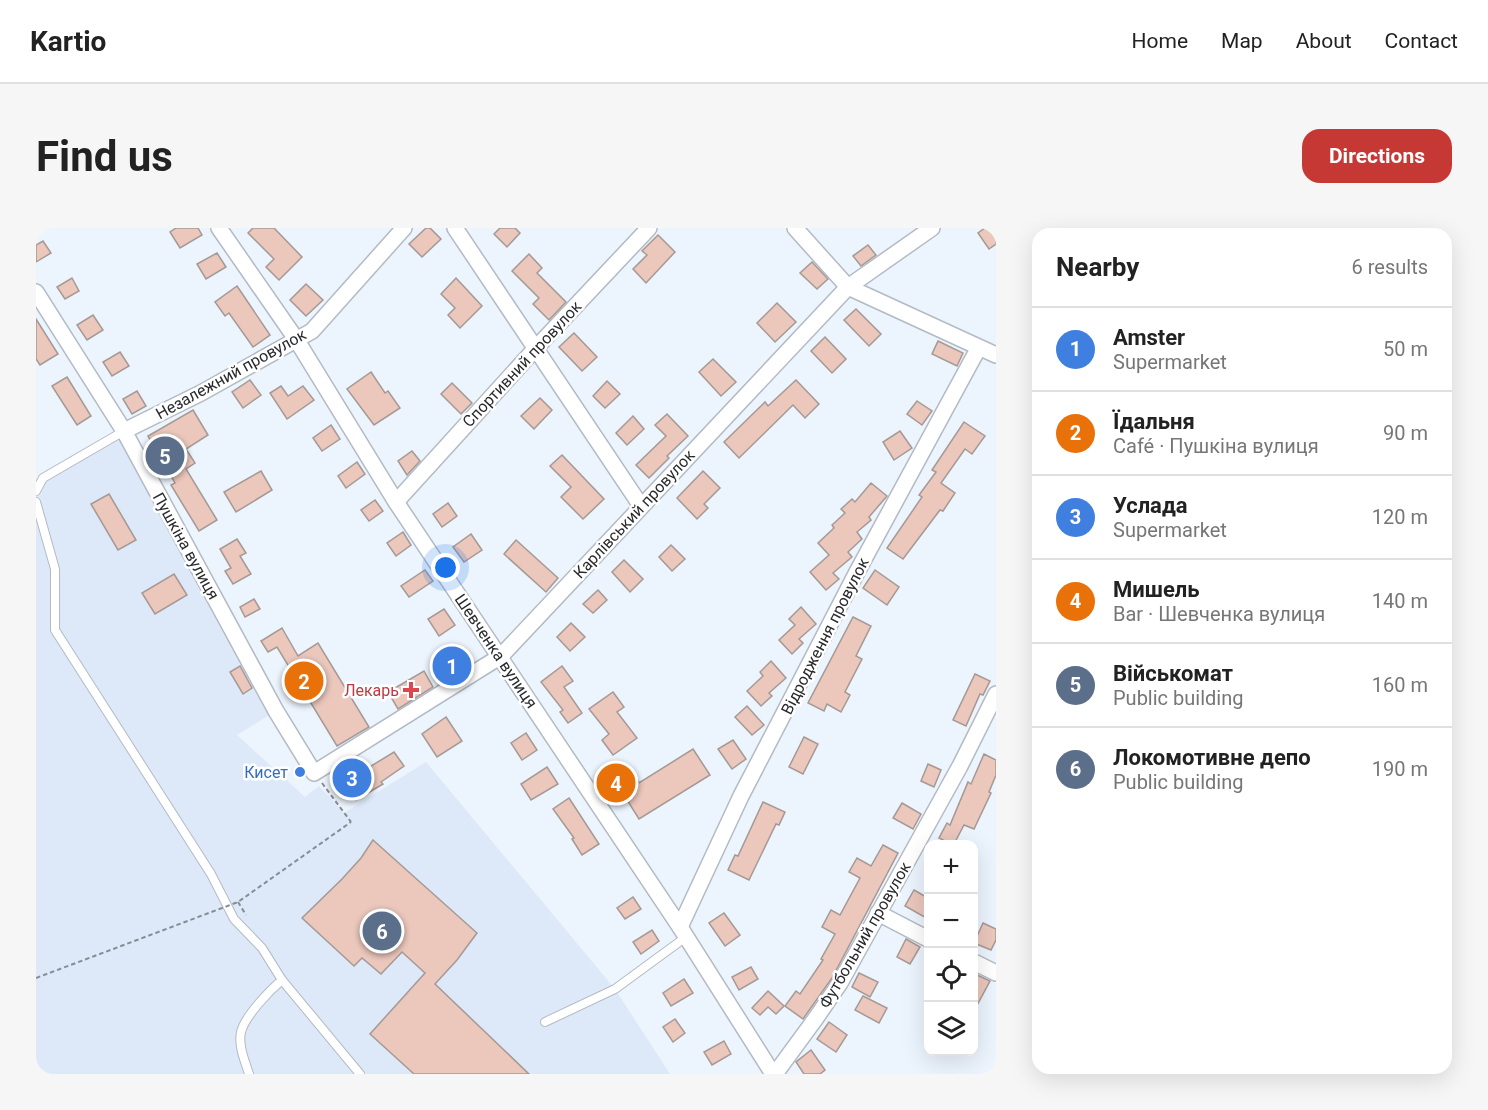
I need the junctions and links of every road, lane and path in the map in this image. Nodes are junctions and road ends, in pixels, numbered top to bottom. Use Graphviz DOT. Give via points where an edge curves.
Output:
graph roads {
  1 [pos="219,228"];
  2 [pos="404,228"];
  3 [pos="455,228"];
  4 [pos="649,228"];
  5 [pos="795,228"];
  6 [pos="932,228"];
  7 [pos="848,287"];
  8 [pos="36,292"];
  9 [pos="296,339"];
  10 [pos="535,349"];
  11 [pos="978,349"];
  12 [pos="996,356"];
  13 [pos="124,431"];
  14 [pos="36,491"];
  15 [pos="36,502"];
  16 [pos="396,502"];
  17 [pos="641,506"];
  18 [pos="501,656"];
  19 [pos="996,694"];
  20 [pos="314,772"];
  21 [pos="238,902"];
  22 [pos="878,913"];
  23 [pos="246,916"];
  24 [pos="683,932"];
  25 [pos="924,937"];
  26 [pos="978,964"];
  27 [pos="996,973"];
  28 [pos="36,978"];
  29 [pos="282,980"];
  30 [pos="545,1022"];
  31 [pos="249,1074"];
  32 [pos="360,1074"];
  33 [pos="774,1074"];
  1 -- 9 [label="street, Шевченка вулиця"];
  2 -- 9 [label="street, Незалежний провулок" via="312,331"];
  3 -- 10 [label="street"];
  4 -- 10 [label="street, Спортивний провулок"];
  5 -- 7 [label="street"];
  6 -- 7 [label="street, Карлівський провулок"];
  7 -- 11 [label="street"];
  7 -- 17 [label="street, Карлівський провулок"];
  8 -- 13 [label="street, Пушкіна вулиця"];
  9 -- 13 [label="street, Незалежний провулок"];
  9 -- 16 [label="street, Шевченка вулиця"];
  10 -- 16 [label="street, Спортивний провулок"];
  10 -- 17 [label="street"];
  11 -- 12 [label="street"];
  11 -- 24 [label="street, Відродження провулок" via="741,796"];
  13 -- 14 [label="lane" via="43,478"];
  13 -- 20 [label="street, Пушкіна вулиця" via="276,711"];
  15 -- 29 [label="lane" via="55,569 55,630 211,874 234,919 262,948"];
  16 -- 18 [label="street, Шевченка вулиця"];
  17 -- 18 [label="street, Карлівський провулок"];
  18 -- 20 [label="street, Карлівський провулок"];
  18 -- 24 [label="street, Шевченка вулиця"];
  19 -- 22 [label="street, Футбольний провулок"];
  20 -- 21 [label="path, bridge" via="351,822"];
  21 -- 23 [label="path"];
  21 -- 28 [label="path, bridge"];
  22 -- 25 [label="street"];
  22 -- 33 [label="street, Футбольний провулок" via="840,983"];
  24 -- 30 [label="lane" via="615,989"];
  24 -- 33 [label="street, Шевченка вулиця"];
  26 -- 27 [label="street"];
  29 -- 31 [label="lane" via="246,1021 241,1034"];
  29 -- 32 [label="lane"];
}
